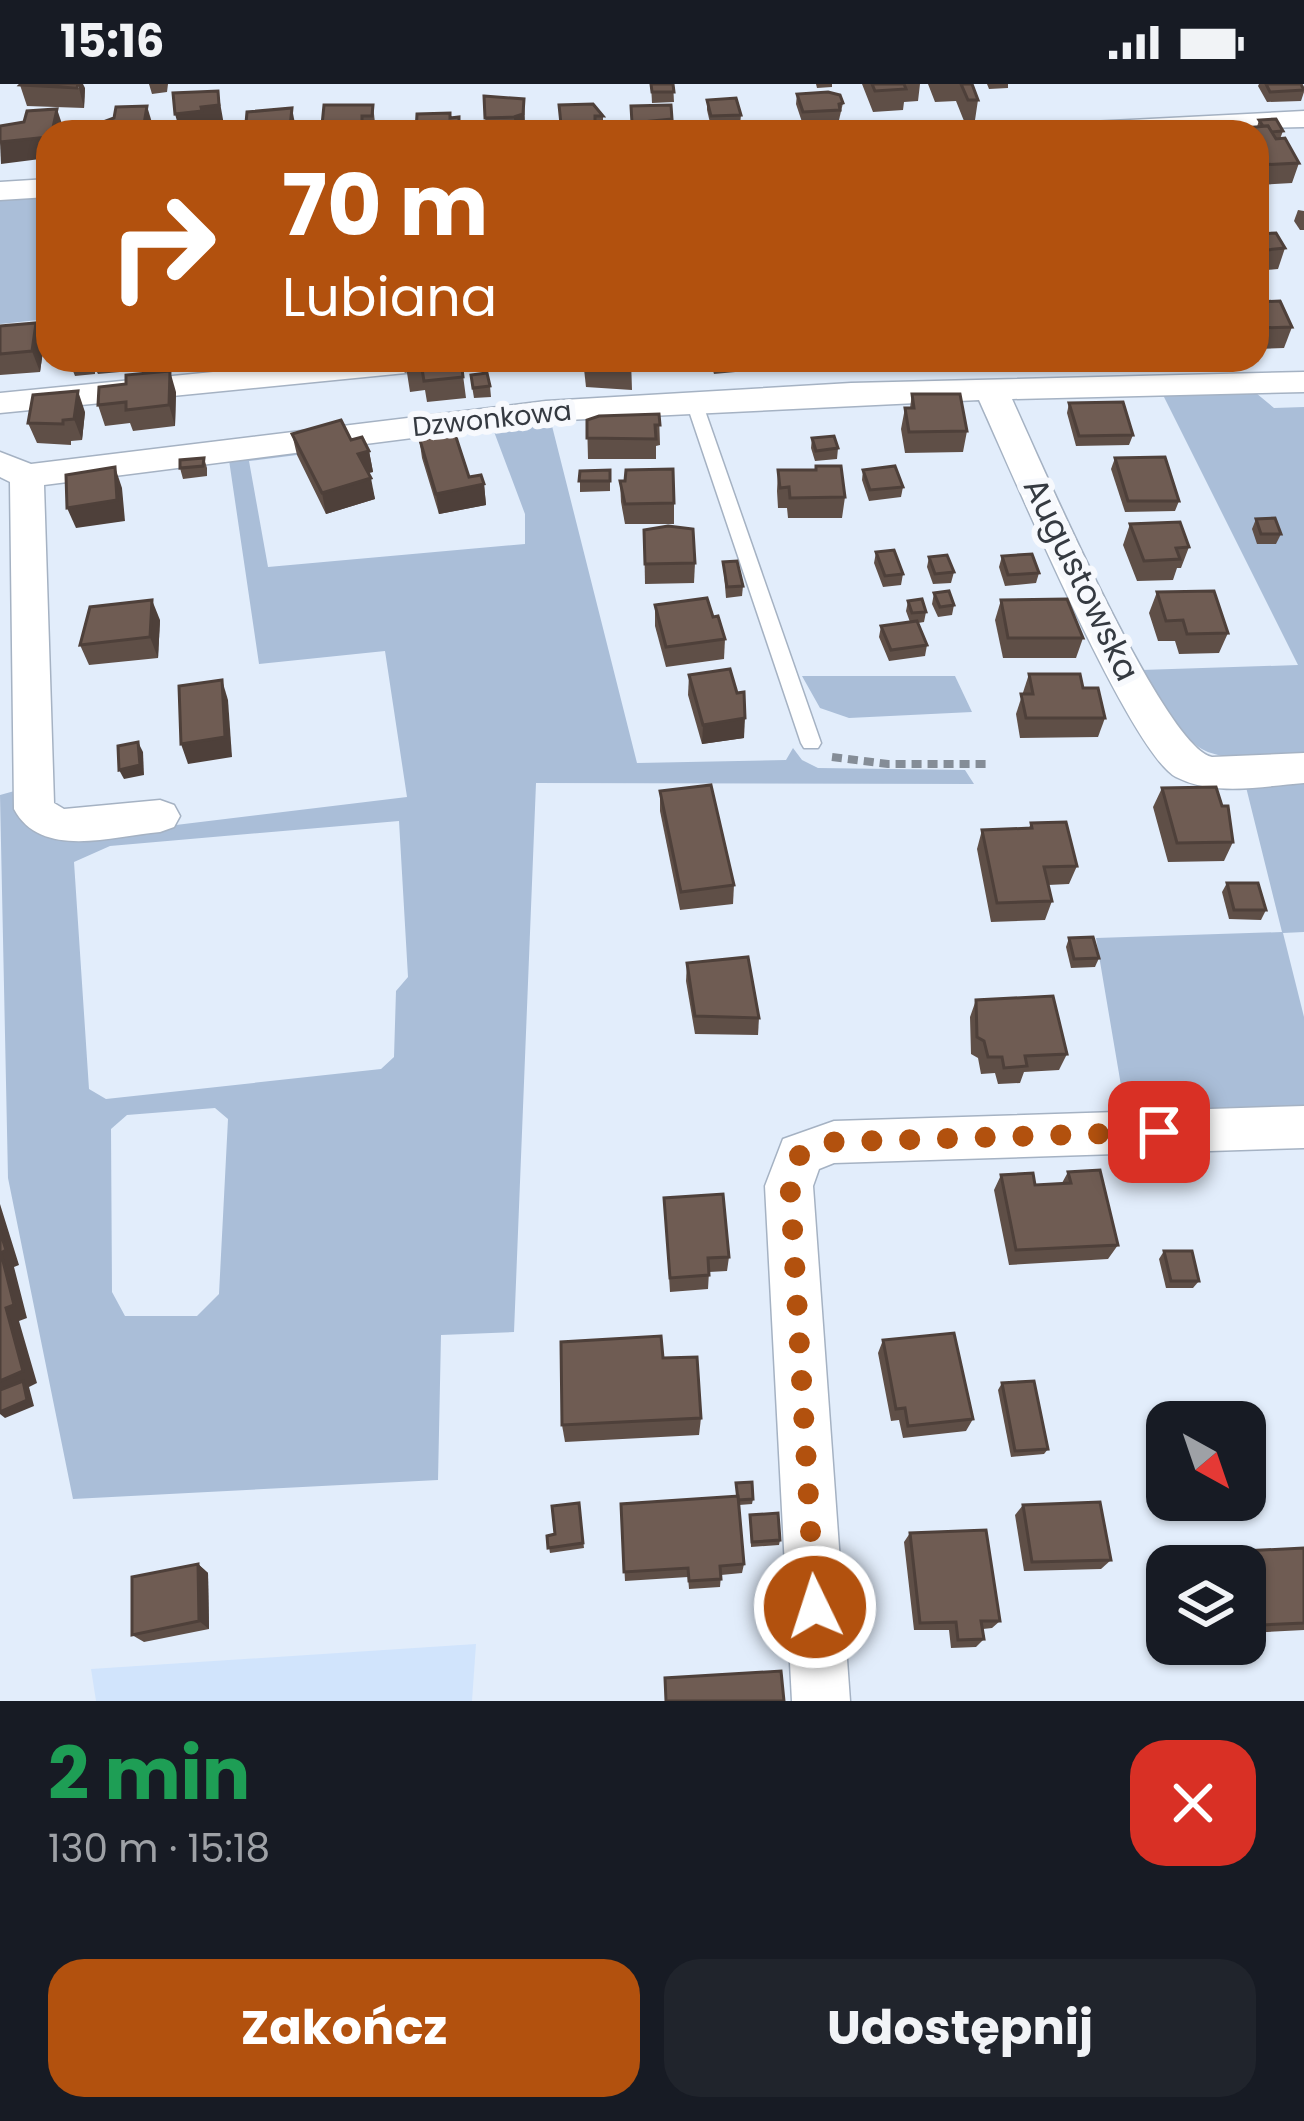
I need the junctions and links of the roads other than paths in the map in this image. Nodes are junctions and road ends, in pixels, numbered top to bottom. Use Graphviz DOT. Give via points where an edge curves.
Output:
graph roads {
  1 [pos="1304,119"];
  2 [pos="1269,121"];
  3 [pos="36,189"];
  4 [pos="0,191"];
  5 [pos="314,372"];
  6 [pos="1304,382"];
  7 [pos="990,388"];
  8 [pos="694,402"];
  9 [pos="0,403"];
  10 [pos="14,470"];
  11 [pos="811,743"];
  12 [pos="1304,768"];
  13 [pos="160,816"];
  14 [pos="1304,1127"];
  15 [pos="821,1701"];
  1 -- 2 [label="street"];
  3 -- 4 [label="street"];
  5 -- 9 [label="street"];
  6 -- 7 [label="street, Dzwonkowa"];
  7 -- 8 [label="street, Dzwonkowa"];
  7 -- 12 [label="street, Augustowska" via="1170,749 1207,770"];
  8 -- 10 [label="street, Dzwonkowa"];
  8 -- 11 [label="lane"];
  10 -- 13 [label="street" via="34,809 64,826"];
  14 -- 15 [label="street" via="834,1142 800,1154 790,1186"];
}
